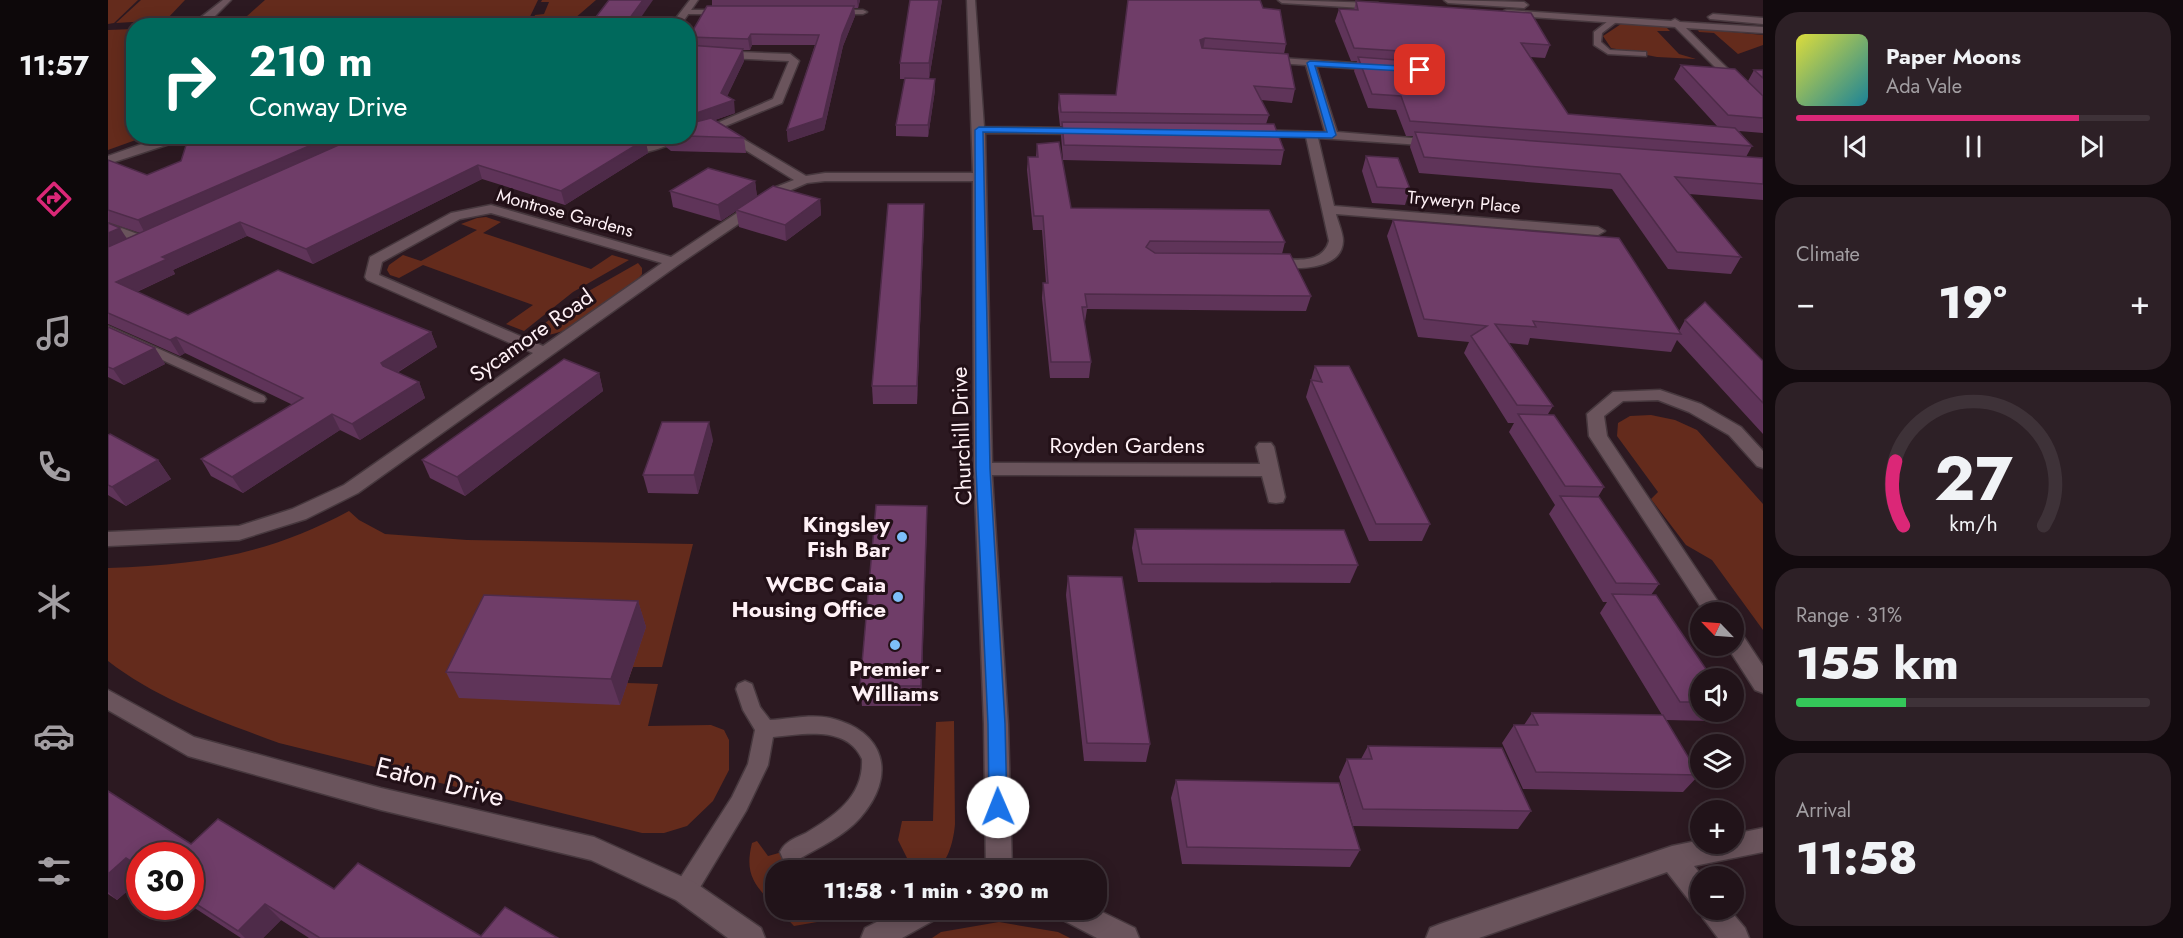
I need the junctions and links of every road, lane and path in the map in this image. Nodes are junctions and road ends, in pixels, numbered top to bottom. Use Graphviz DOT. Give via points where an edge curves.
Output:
graph roads {
  1 [pos="227,0"];
  2 [pos="694,0"];
  3 [pos="970,0"];
  4 [pos="1282,0"];
  5 [pos="1448,0"];
  6 [pos="1394,6"];
  7 [pos="1441,9"];
  8 [pos="687,12"];
  9 [pos="734,12"];
  10 [pos="828,12"];
  11 [pos="863,12"];
  12 [pos="1667,14"];
  13 [pos="207,18"];
  14 [pos="681,18"];
  15 [pos="1615,20"];
  16 [pos="1678,24"];
  17 [pos="1762,28"];
  18 [pos="696,53"];
  19 [pos="1643,54"];
  20 [pos="1251,59"];
  21 [pos="1310,63"];
  22 [pos="1387,68"];
  23 [pos="1763,109"];
  24 [pos="979,130"];
  25 [pos="1098,131"];
  26 [pos="698,132"];
  27 [pos="1240,133"];
  28 [pos="1311,134"];
  29 [pos="1332,135"];
  30 [pos="155,144"];
  31 [pos="662,144"];
  32 [pos="1448,144"];
  33 [pos="623,151"];
  34 [pos="108,160"];
  35 [pos="978,177"];
  36 [pos="804,180"];
  37 [pos="1328,208"];
  38 [pos="108,227"];
  39 [pos="1598,231"];
  40 [pos="127,250"];
  41 [pos="673,262"];
  42 [pos="1257,262"];
  43 [pos="108,330"];
  44 [pos="544,352"];
  45 [pos="259,399"];
  46 [pos="1265,447"];
  47 [pos="1763,462"];
  48 [pos="983,469"];
  49 [pos="1270,470"];
  50 [pos="1276,497"];
  51 [pos="108,538"];
  52 [pos="1708,602"];
  53 [pos="1744,655"];
  54 [pos="1763,684"];
  55 [pos="745,689"];
  56 [pos="108,699"];
  57 [pos="765,729"];
  58 [pos="1763,840"];
  59 [pos="791,852"];
  60 [pos="1672,858"];
  61 [pos="999,860"];
  62 [pos="1690,881"];
  63 [pos="685,891"];
  64 [pos="909,920"];
  65 [pos="1090,920"];
  66 [pos="1721,920"];
  67 [pos="751,938"];
  68 [pos="875,938"];
  69 [pos="1125,938"];
  70 [pos="1440,938"];
  71 [pos="1735,938"];
  1 -- 13 [label="lane"];
  2 -- 8 [label="street"];
  3 -- 24 [label="street, Churchill Drive"];
  4 -- 6 [label="street"];
  5 -- 12 [label="street"];
  7 -- 15 [label="street"];
  8 -- 9 [label="lane"];
  8 -- 14 [label="street"];
  10 -- 11 [label="lane"];
  12 -- 16 [label="street"];
  12 -- 17 [label="street" via="1713,17"];
  15 -- 16 [label="street"];
  15 -- 19 [label="lane" via="1598,32 1597,43 1608,52"];
  16 -- 17 [label="street"];
  16 -- 23 [label="street"];
  18 -- 26 [label="street" via="778,55 794,61 778,101"];
  20 -- 21 [label="street"];
  21 -- 22 [label="street"];
  21 -- 29 [label="street"];
  24 -- 25 [label="street"];
  24 -- 35 [label="street, Churchill Drive"];
  26 -- 36 [label="street"];
  27 -- 28 [label="street"];
  28 -- 29 [label="street"];
  28 -- 37 [label="street"];
  29 -- 32 [label="street"];
  30 -- 34 [label="street"];
  31 -- 33 [label="lane"];
  35 -- 36 [label="street, Sycamore Road" via="855,175"];
  35 -- 48 [label="street, Churchill Drive"];
  36 -- 41 [label="street, Sycamore Road" via="780,190"];
  37 -- 39 [label="street, Tryweryn Place"];
  37 -- 42 [label="street" via="1336,241 1328,258 1314,263"];
  38 -- 40 [label="street" via="151,240"];
  41 -- 44 [label="street, Sycamore Road"];
  41 -- 44 [label="street, Montrose Gardens" via="491,209 456,216 375,260 372,277"];
  43 -- 45 [label="lane"];
  44 -- 51 [label="street, Sycamore Road" via="351,489 299,514 239,533"];
  46 -- 49 [label="street"];
  47 -- 52 [label="street" via="1735,431 1695,408 1660,395 1619,396 1594,414 1598,436"];
  48 -- 49 [label="street, Royden Gardens"];
  48 -- 61 [label="street, Churchill Drive"];
  49 -- 50 [label="street"];
  53 -- 54 [label="street"];
  55 -- 57 [label="lane" via="752,710"];
  56 -- 63 [label="street, Eaton Drive" via="188,746 381,799 594,849"];
  57 -- 59 [label="lane" via="827,725 864,741 871,755 873,774 853,811"];
  57 -- 63 [label="lane" via="758,765 739,804"];
  58 -- 60 [label="street"];
  60 -- 62 [label="street"];
  60 -- 70 [label="street"];
  63 -- 67 [label="street, Eaton Drive"];
  64 -- 68 [label="street"];
  65 -- 69 [label="street"];
  66 -- 71 [label="street"];
}
